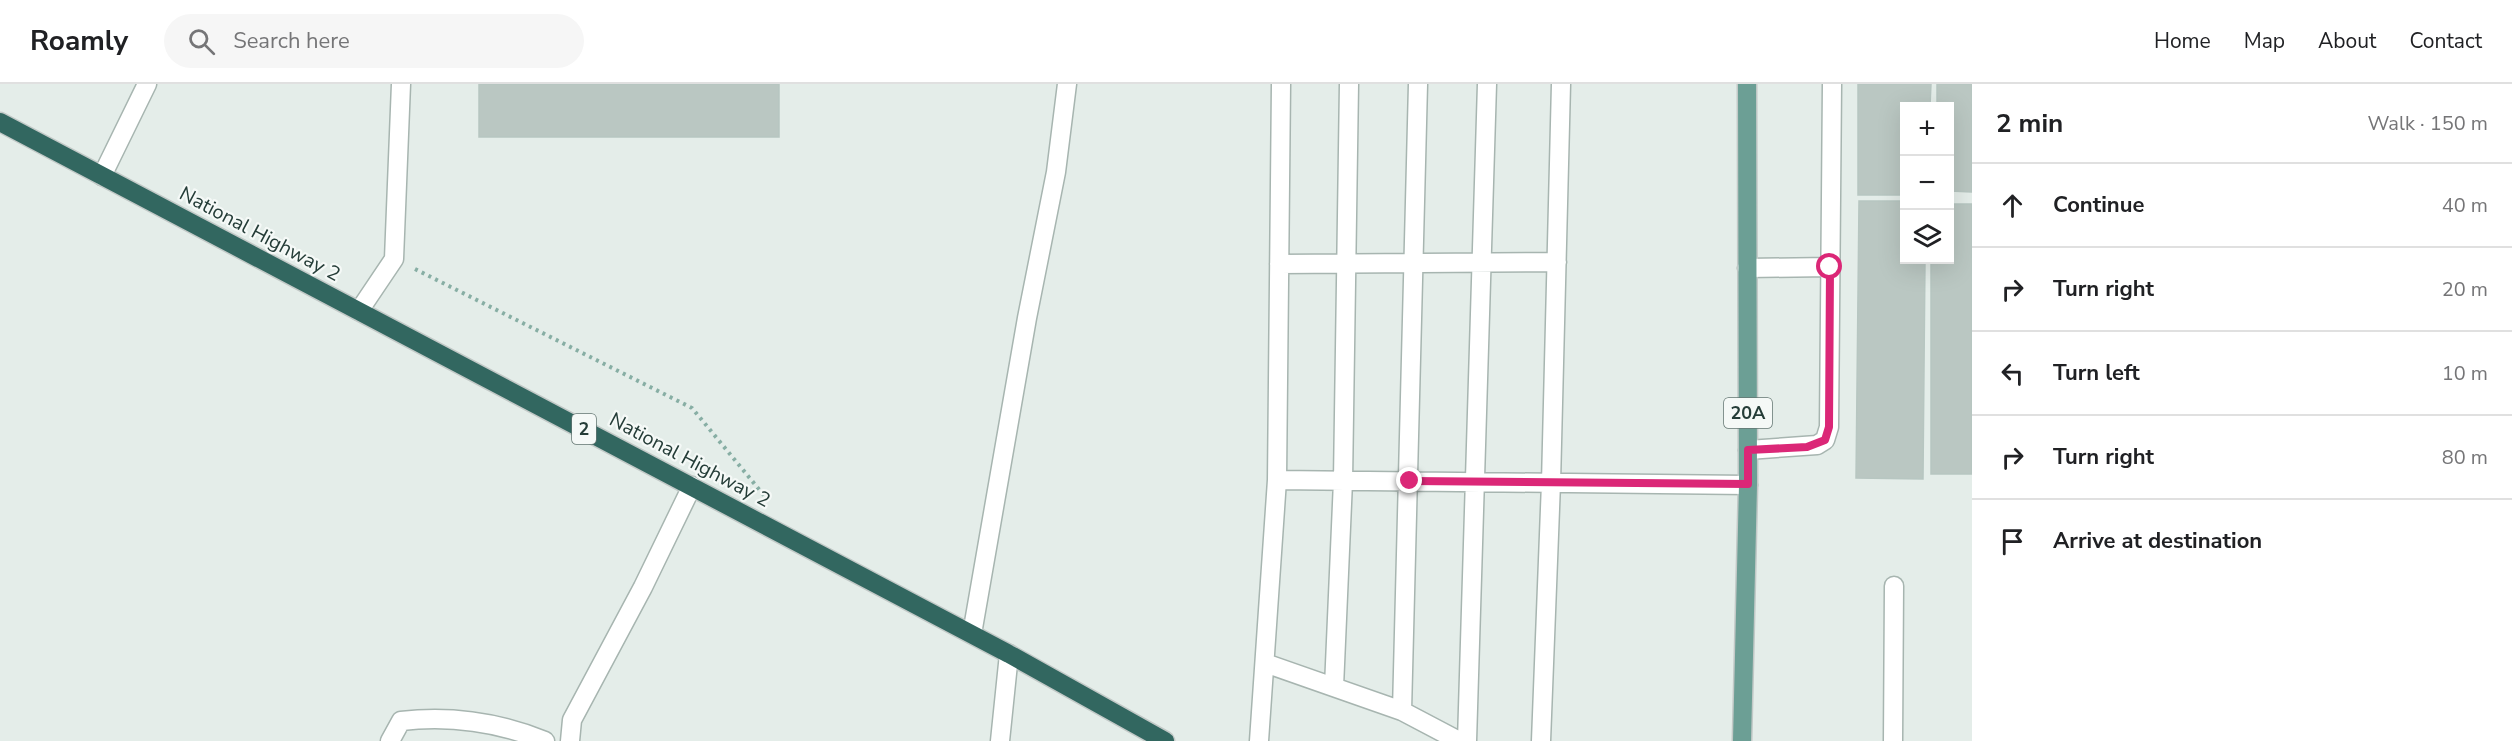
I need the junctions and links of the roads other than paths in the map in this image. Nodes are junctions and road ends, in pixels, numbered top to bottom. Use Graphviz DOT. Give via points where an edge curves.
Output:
graph roads {
  1 [pos="147,84"];
  2 [pos="401,84"];
  3 [pos="1067,84"];
  4 [pos="1281,84"];
  5 [pos="1348,84"];
  6 [pos="1418,84"];
  7 [pos="1487,84"];
  8 [pos="1561,84"];
  9 [pos="1747,84"];
  10 [pos="1832,84"];
  11 [pos="0,122"];
  12 [pos="102,176"];
  13 [pos="1557,262"];
  14 [pos="1414,263"];
  15 [pos="1482,263"];
  16 [pos="1279,264"];
  17 [pos="1345,264"];
  18 [pos="1830,267"];
  19 [pos="1747,268"];
  20 [pos="359,311"];
  21 [pos="1748,450"];
  22 [pos="1277,480"];
  23 [pos="1343,481"];
  24 [pos="1410,481"];
  25 [pos="1477,482"];
  26 [pos="1551,483"];
  27 [pos="1748,484"];
  28 [pos="692,486"];
  29 [pos="1894,586"];
  30 [pos="972,634"];
  31 [pos="1009,654"];
  32 [pos="1265,663"];
  33 [pos="1334,687"];
  34 [pos="1402,711"];
  35 [pos="390,741"];
  36 [pos="545,741"];
  37 [pos="570,741"];
  38 [pos="1000,741"];
  39 [pos="1165,741"];
  40 [pos="1259,741"];
  41 [pos="1460,741"];
  42 [pos="1467,741"];
  43 [pos="1541,741"];
  44 [pos="1742,741"];
  45 [pos="1893,741"];
  1 -- 12 [label="street"];
  2 -- 20 [label="street" via="394,259"];
  3 -- 30 [label="street" via="1056,172"];
  4 -- 16 [label="street"];
  5 -- 17 [label="street"];
  6 -- 14 [label="street"];
  7 -- 15 [label="street"];
  8 -- 13 [label="street"];
  9 -- 19 [label="main road, 20A"];
  10 -- 18 [label="street"];
  11 -- 12 [label="highway, National Highway 2 / 2"];
  12 -- 20 [label="highway, National Highway 2 / 2"];
  13 -- 15 [label="street"];
  13 -- 26 [label="street"];
  14 -- 15 [label="street"];
  14 -- 17 [label="street"];
  14 -- 24 [label="street"];
  15 -- 25 [label="street"];
  16 -- 17 [label="street"];
  16 -- 22 [label="street"];
  17 -- 23 [label="street"];
  18 -- 19 [label="street"];
  18 -- 21 [label="street" via="1829,427 1825,440 1807,447"];
  19 -- 21 [label="main road, 20A"];
  20 -- 28 [label="highway, National Highway 2 / 2"];
  21 -- 27 [label="main road, 20A"];
  22 -- 23 [label="street"];
  22 -- 32 [label="street"];
  23 -- 24 [label="street"];
  23 -- 33 [label="street"];
  24 -- 25 [label="street"];
  24 -- 34 [label="street"];
  25 -- 26 [label="street"];
  25 -- 42 [label="street"];
  26 -- 27 [label="street"];
  26 -- 43 [label="street"];
  27 -- 44 [label="main road, 20A"];
  28 -- 30 [label="highway, National Highway 2 / 2"];
  28 -- 37 [label="street" via="572,720"];
  29 -- 45 [label="street"];
  30 -- 31 [label="highway, National Highway 2 / 2"];
  31 -- 38 [label="street"];
  31 -- 39 [label="highway, National Highway 2 / 2"];
  32 -- 33 [label="street"];
  32 -- 40 [label="street"];
  33 -- 34 [label="street"];
  34 -- 41 [label="street"];
  35 -- 36 [label="street" via="401,721 429,718 478,720"];
}
